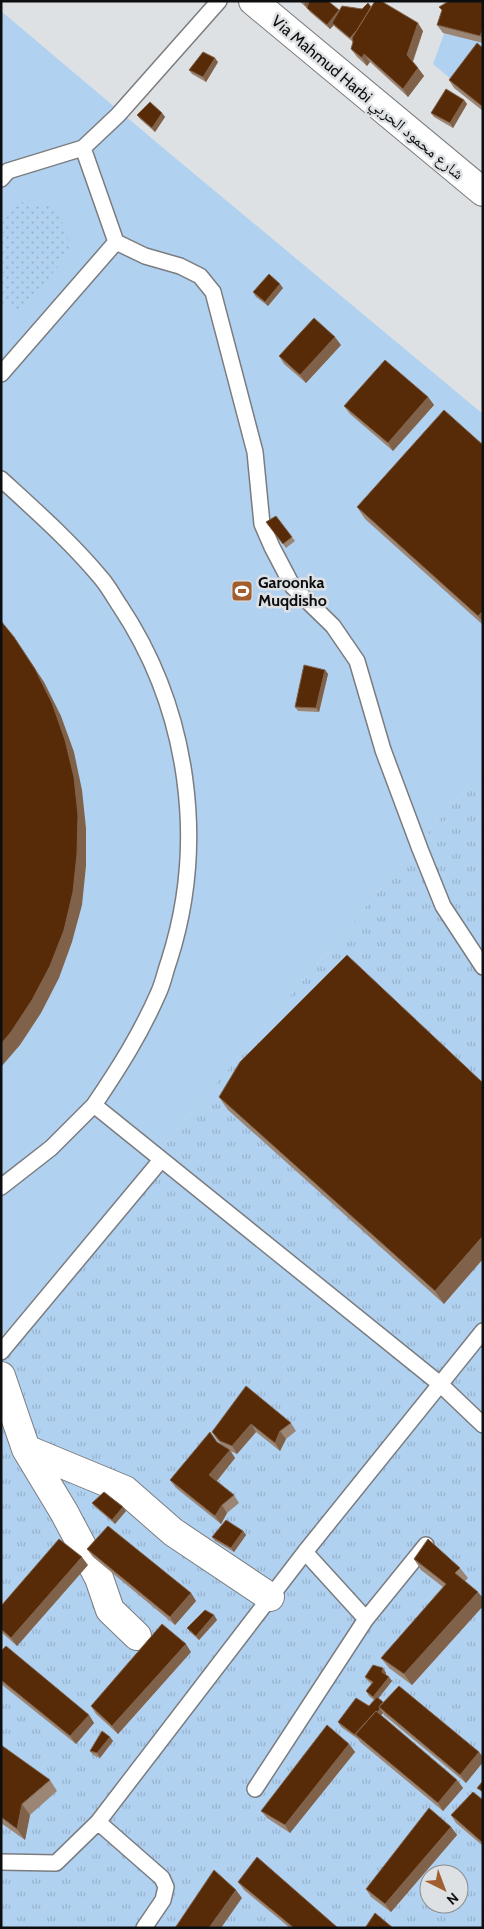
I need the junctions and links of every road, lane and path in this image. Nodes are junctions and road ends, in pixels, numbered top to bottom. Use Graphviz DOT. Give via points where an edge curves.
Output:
graph roads {
  1 [pos="219,1"];
  2 [pos="253,1"];
  3 [pos="83,148"];
  4 [pos="1,179"];
  5 [pos="483,192"];
  6 [pos="116,242"];
  7 [pos="1,374"];
  8 [pos="1,479"];
  9 [pos="483,966"];
  10 [pos="94,1105"];
  11 [pos="161,1160"];
  12 [pos="1,1187"];
  13 [pos="483,1331"];
  14 [pos="1,1352"];
  15 [pos="1,1376"];
  16 [pos="440,1384"];
  17 [pos="483,1425"];
  18 [pos="26,1449"];
  19 [pos="428,1542"];
  20 [pos="305,1552"];
  21 [pos="270,1597"];
  22 [pos="366,1619"];
  23 [pos="137,1636"];
  24 [pos="255,1789"];
  25 [pos="98,1822"];
  26 [pos="1,1862"];
  27 [pos="144,1928"];
  1 -- 3 [label="lane" via="118,115"];
  2 -- 5 [label="street, Via Mahmud Harbi شارع محمود الحربي"];
  3 -- 4 [label="lane" via="8,170"];
  3 -- 6 [label="lane"];
  6 -- 7 [label="lane"];
  6 -- 9 [label="lane" via="200,276 213,292 255,452 262,524 293,587 333,626 357,661 383,750 443,906"];
  8 -- 10 [label="lane" via="60,532 112,593 136,630 162,687 180,747 188,808 188,862 178,933 155,1001 129,1053"];
  10 -- 11 [label="lane"];
  10 -- 12 [label="lane" via="51,1148"];
  11 -- 14 [label="lane"];
  11 -- 16 [label="lane"];
  13 -- 16 [label="lane"];
  15 -- 18 [label="street"];
  16 -- 17 [label="lane"];
  16 -- 20 [label="lane"];
  18 -- 21 [label="street" via="125,1490 173,1532"];
  18 -- 23 [label="street" via="96,1571 110,1610"];
  19 -- 22 [label="lane"];
  20 -- 21 [label="lane"];
  20 -- 22 [label="lane"];
  21 -- 25 [label="lane"];
  22 -- 24 [label="lane"];
  25 -- 26 [label="lane" via="56,1863"];
  25 -- 27 [label="lane" via="162,1878 166,1887 163,1900"];
}
